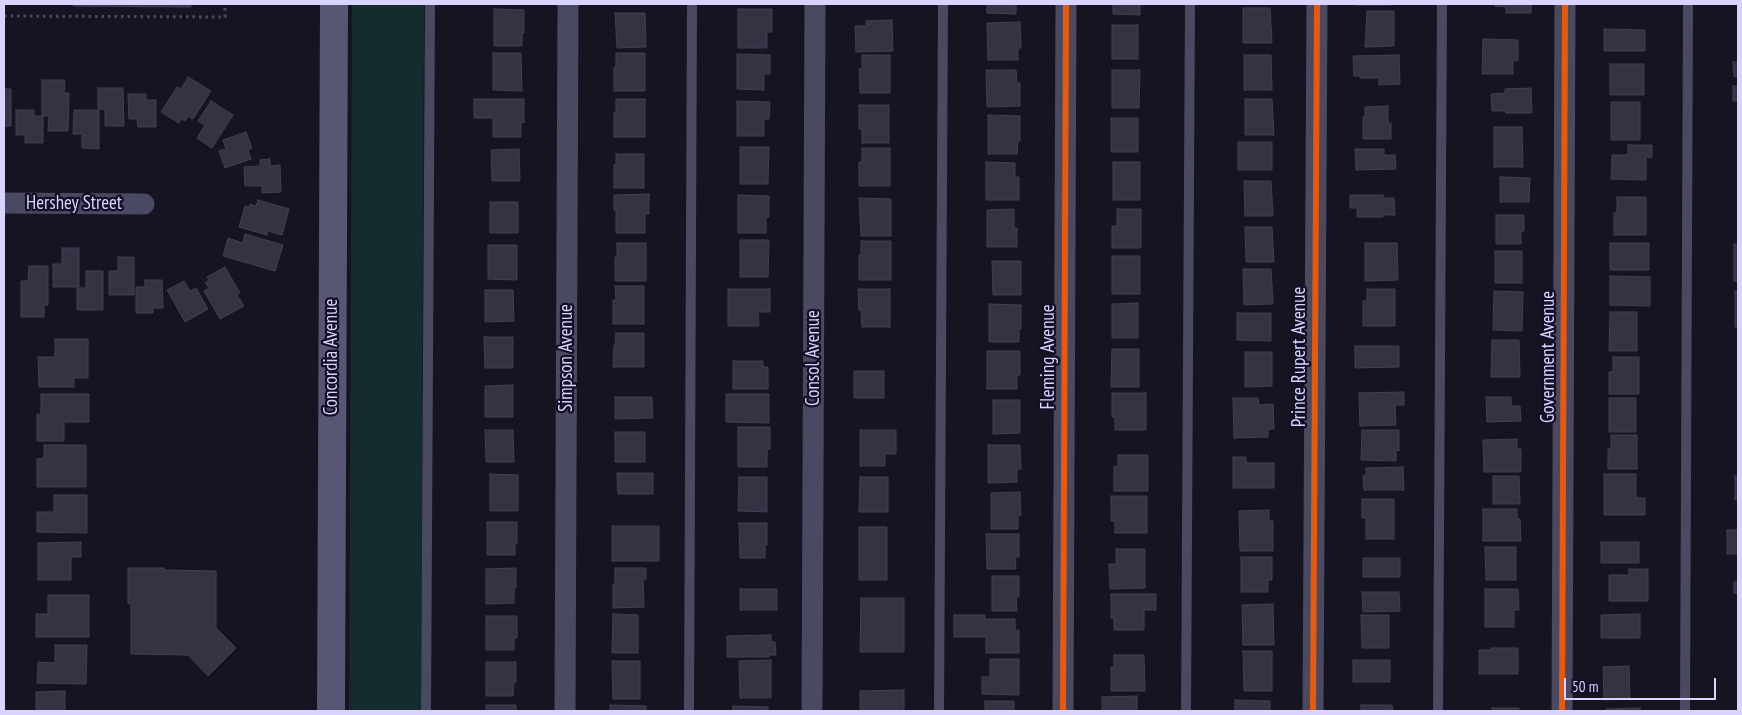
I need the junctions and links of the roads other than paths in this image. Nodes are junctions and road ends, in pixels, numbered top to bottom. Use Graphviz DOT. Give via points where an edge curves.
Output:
graph roads {
  1 [pos="334,4"];
  2 [pos="430,4"];
  3 [pos="568,4"];
  4 [pos="692,4"];
  5 [pos="815,4"];
  6 [pos="943,4"];
  7 [pos="1066,4"];
  8 [pos="1190,4"];
  9 [pos="1317,4"];
  10 [pos="1442,4"];
  11 [pos="1565,4"];
  12 [pos="1688,4"];
  13 [pos="4,203"];
  14 [pos="144,204"];
  15 [pos="331,711"];
  16 [pos="426,711"];
  17 [pos="565,711"];
  18 [pos="688,711"];
  19 [pos="812,711"];
  20 [pos="939,711"];
  21 [pos="1063,711"];
  22 [pos="1186,711"];
  23 [pos="1314,711"];
  24 [pos="1438,711"];
  25 [pos="1562,711"];
  26 [pos="1685,711"];
  1 -- 15 [label="main road, Concordia Avenue"];
  2 -- 16 [label="lane"];
  3 -- 17 [label="street, Simpson Avenue"];
  4 -- 18 [label="lane"];
  5 -- 19 [label="street, Consol Avenue"];
  6 -- 20 [label="lane"];
  7 -- 21 [label="street, Fleming Avenue"];
  8 -- 22 [label="lane"];
  9 -- 23 [label="street, Prince Rupert Avenue"];
  10 -- 24 [label="lane"];
  11 -- 25 [label="street, Government Avenue"];
  12 -- 26 [label="lane"];
  13 -- 14 [label="street, Hershey Street"];
}
